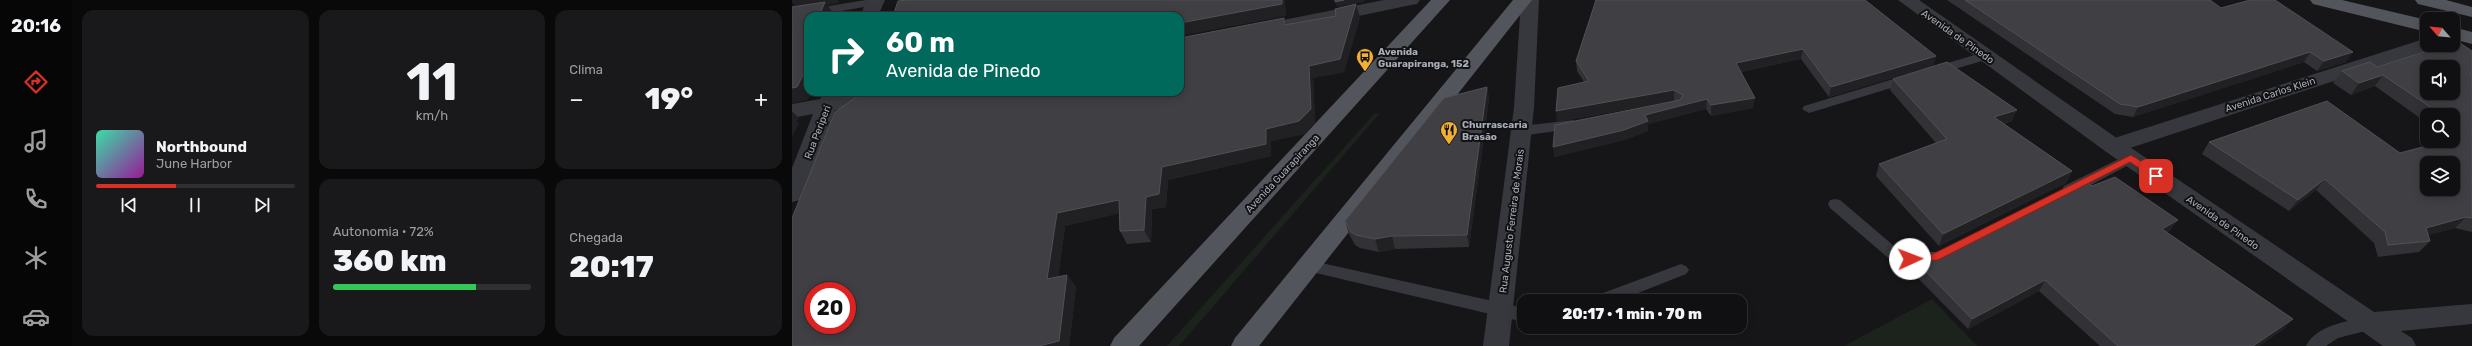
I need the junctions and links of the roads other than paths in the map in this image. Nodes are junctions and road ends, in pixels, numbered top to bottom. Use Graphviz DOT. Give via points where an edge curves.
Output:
graph roads {
  1 [pos="1411,0"];
  2 [pos="1441,0"];
  3 [pos="1523,0"];
  4 [pos="1530,0"];
  5 [pos="1907,0"];
  6 [pos="2319,0"];
  7 [pos="2424,0"];
  8 [pos="873,6"];
  9 [pos="792,10"];
  10 [pos="2472,12"];
  11 [pos="2420,24"];
  12 [pos="1253,32"];
  13 [pos="2420,46"];
  14 [pos="1985,56"];
  15 [pos="855,96"];
  16 [pos="831,98"];
  17 [pos="1808,109"];
  18 [pos="792,111"];
  19 [pos="1590,122"];
  20 [pos="1521,131"];
  21 [pos="2113,146"];
  22 [pos="2131,158"];
  23 [pos="792,194"];
  24 [pos="2054,197"];
  25 [pos="1835,204"];
  26 [pos="1948,250"];
  27 [pos="1308,266"];
  28 [pos="1681,270"];
  29 [pos="1619,294"];
  30 [pos="1500,310"];
  31 [pos="1517,314"];
  32 [pos="2472,314"];
  33 [pos="2371,323"];
  34 [pos="1123,346"];
  35 [pos="1244,346"];
  36 [pos="1496,346"];
  37 [pos="2314,346"];
  38 [pos="2403,346"];
  1 -- 12 [label="street"];
  2 -- 34 [label="main road, Avenida Guarapiranga"];
  3 -- 27 [label="main road"];
  4 -- 20 [label="street, Rua Augusto Ferreira de Morais"];
  5 -- 14 [label="street, Avenida de Pinedo"];
  6 -- 11 [label="main road"];
  7 -- 10 [label="main road"];
  8 -- 9 [label="lane"];
  13 -- 21 [label="street, Avenida Carlos Klein"];
  14 -- 17 [label="lane"];
  14 -- 21 [label="street, Avenida de Pinedo"];
  15 -- 16 [label="street"];
  16 -- 18 [label="street"];
  16 -- 23 [label="street, Rua Periperi"];
  19 -- 20 [label="lane"];
  20 -- 30 [label="street, Rua Augusto Ferreira de Morais"];
  21 -- 22 [label="street, Avenida de Pinedo"];
  22 -- 24 [label="lane"];
  22 -- 33 [label="street, Avenida de Pinedo"];
  25 -- 26 [label="lane" via="1898,258 1934,257"];
  27 -- 30 [label="lane"];
  27 -- 35 [label="main road"];
  28 -- 29 [label="lane"];
  30 -- 31 [label="lane"];
  30 -- 36 [label="street, Rua Augusto Ferreira de Morais"];
  32 -- 33 [label="street"];
  33 -- 37 [label="lane" via="2332,332"];
  33 -- 38 [label="street, Avenida de Pinedo"];
}
